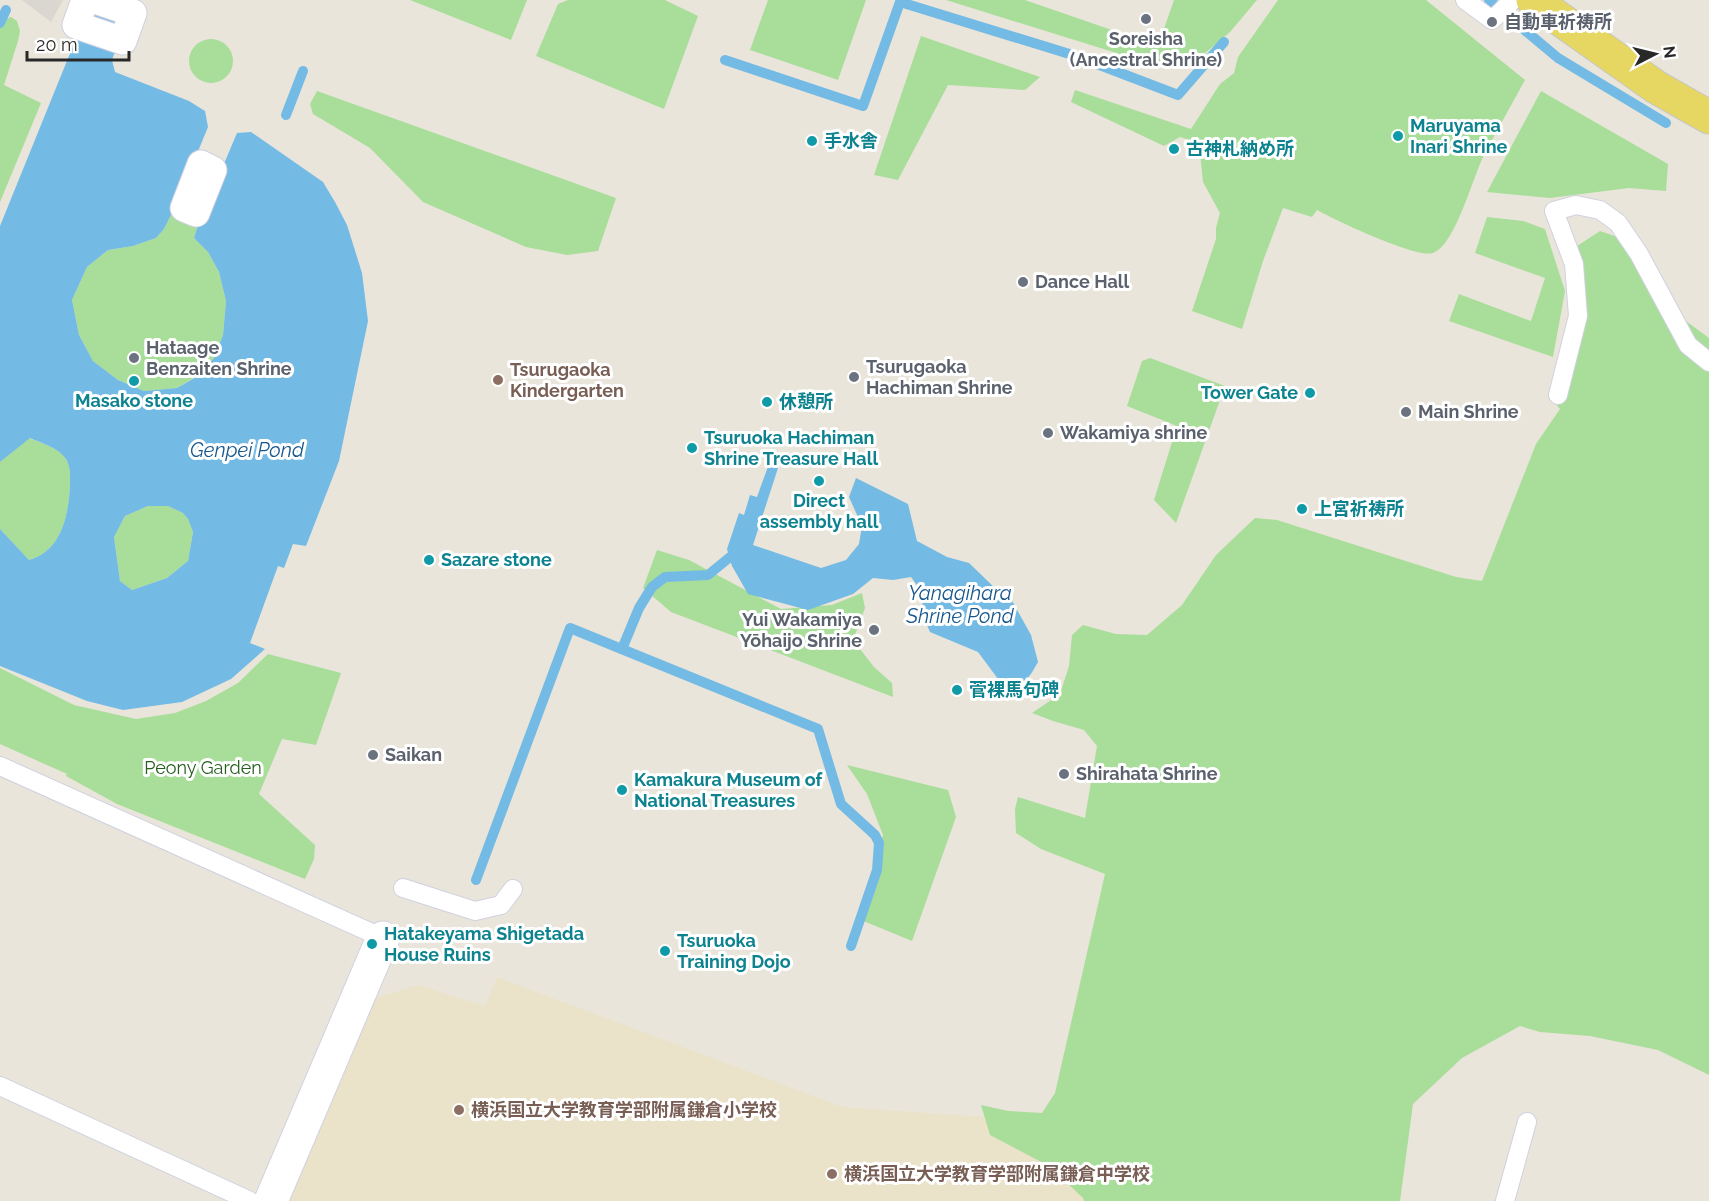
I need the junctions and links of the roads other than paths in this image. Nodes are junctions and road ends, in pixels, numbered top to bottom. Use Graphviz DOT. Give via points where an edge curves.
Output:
graph roads {
  1 [pos="85,0"];
  2 [pos="95,0"];
  3 [pos="1465,0"];
  4 [pos="1512,5"];
  5 [pos="1709,117"];
  6 [pos="1709,362"];
  7 [pos="1558,394"];
  8 [pos="2,771"];
  9 [pos="403,888"];
  10 [pos="513,889"];
  11 [pos="383,938"];
  12 [pos="0,1086"];
  13 [pos="1527,1122"];
  14 [pos="250,1201"];
  15 [pos="271,1201"];
  16 [pos="1505,1201"];
  1 -- 2 [label="street" via="76,25 123,41 133,13"];
  3 -- 4 [label="lane" via="1492,20"];
  4 -- 5 [label="main road"];
  6 -- 7 [label="lane" via="1688,345 1618,223 1600,210 1576,205 1554,211 1574,264 1578,316"];
  8 -- 11 [label="lane"];
  9 -- 10 [label="lane" via="475,911 501,905"];
  11 -- 15 [label="street"];
  12 -- 14 [label="lane"];
  13 -- 16 [label="lane"];
}
